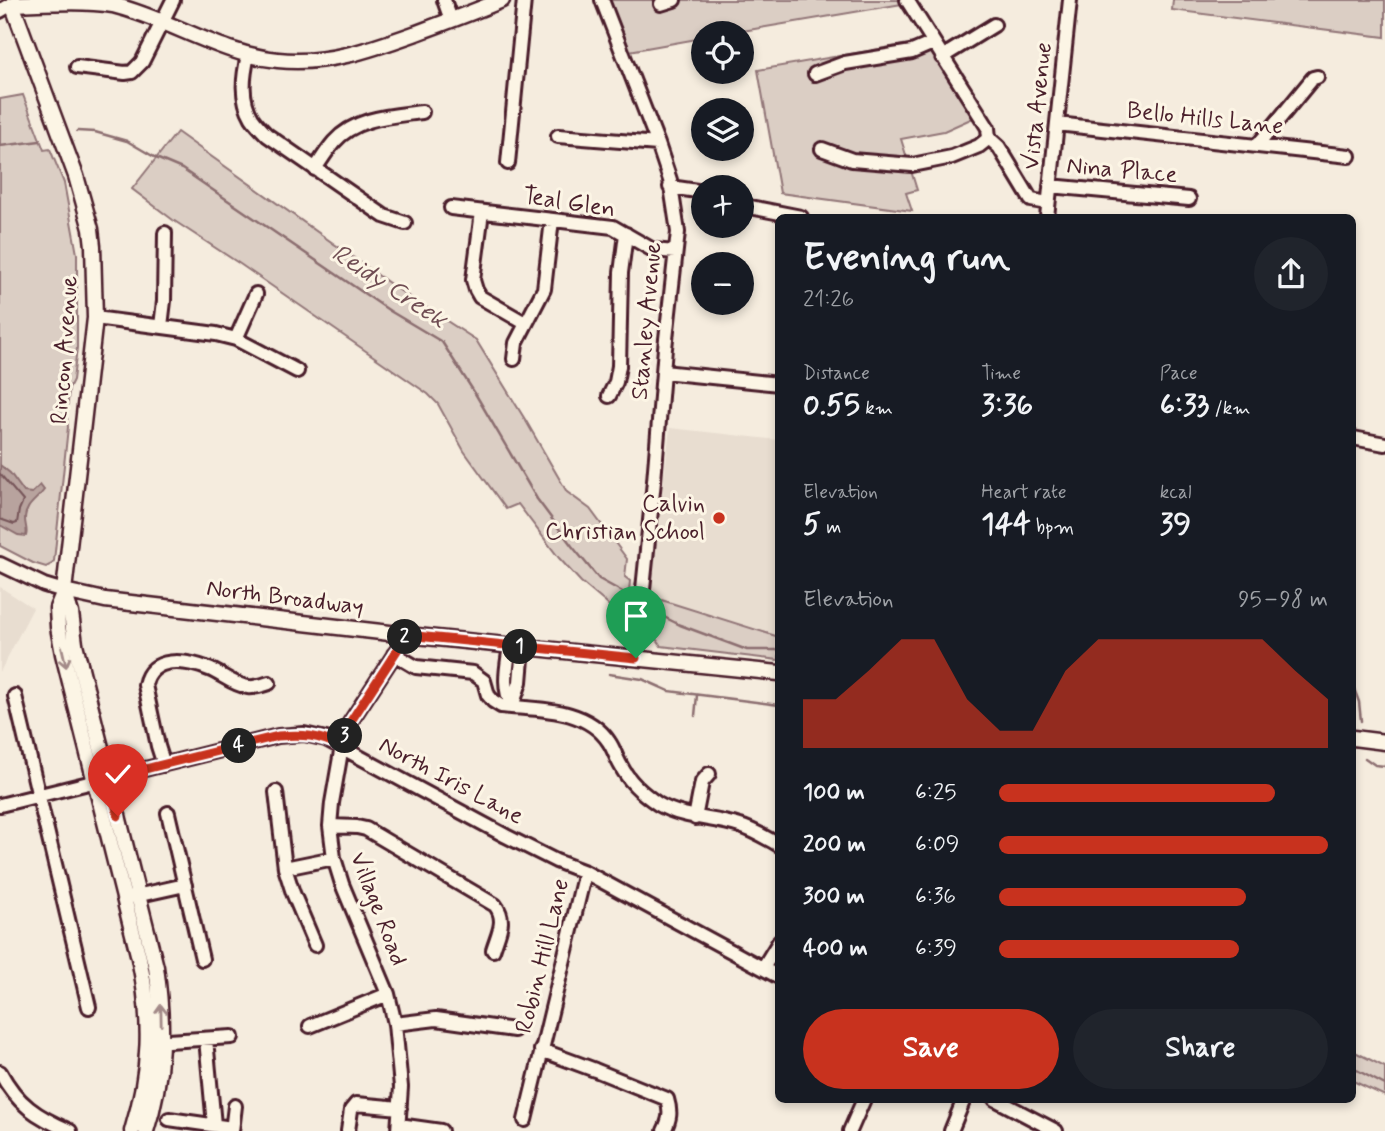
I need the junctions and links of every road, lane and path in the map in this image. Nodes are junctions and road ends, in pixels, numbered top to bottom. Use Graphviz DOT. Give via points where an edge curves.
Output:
graph roads {
  1 [pos="173,0"];
  2 [pos="444,0"];
  3 [pos="502,0"];
  4 [pos="524,0"];
  5 [pos="603,0"];
  6 [pos="907,0"];
  7 [pos="1070,0"];
  8 [pos="6,5"];
  9 [pos="451,20"];
  10 [pos="162,22"];
  11 [pos="994,25"];
  12 [pos="933,43"];
  13 [pos="248,55"];
  14 [pos="942,57"];
  15 [pos="77,67"];
  16 [pos="815,74"];
  17 [pos="1317,77"];
  18 [pos="422,112"];
  19 [pos="1057,124"];
  20 [pos="558,136"];
  21 [pos="989,138"];
  22 [pos="658,144"];
  23 [pos="1257,146"];
  24 [pos="822,149"];
  25 [pos="1349,156"];
  26 [pos="508,163"];
  27 [pos="315,169"];
  28 [pos="1050,186"];
  29 [pos="670,187"];
  30 [pos="691,190"];
  31 [pos="1189,199"];
  32 [pos="452,208"];
  33 [pos="754,208"];
  34 [pos="1048,210"];
  35 [pos="482,212"];
  36 [pos="790,214"];
  37 [pos="552,220"];
  38 [pos="405,223"];
  39 [pos="165,233"];
  40 [pos="626,234"];
  41 [pos="675,253"];
  42 [pos="256,294"];
  43 [pos="94,318"];
  44 [pos="525,323"];
  45 [pos="162,326"];
  46 [pos="236,339"];
  47 [pos="514,359"];
  48 [pos="297,370"];
  49 [pos="663,372"];
  50 [pos="775,384"];
  51 [pos="609,396"];
  52 [pos="1356,439"];
  53 [pos="1385,444"];
  54 [pos="0,564"];
  55 [pos="64,591"];
  56 [pos="407,635"];
  57 [pos="516,646"];
  58 [pos="394,654"];
  59 [pos="636,658"];
  60 [pos="775,673"];
  61 [pos="270,683"];
  62 [pos="15,695"];
  63 [pos="512,707"];
  64 [pos="1356,738"];
  65 [pos="1385,742"];
  66 [pos="341,746"];
  67 [pos="164,765"];
  68 [pos="709,774"];
  69 [pos="102,780"];
  70 [pos="276,792"];
  71 [pos="40,795"];
  72 [pos="0,805"];
  73 [pos="168,813"];
  74 [pos="695,817"];
  75 [pos="330,826"];
  76 [pos="775,843"];
  77 [pos="334,858"];
  78 [pos="285,868"];
  79 [pos="585,872"];
  80 [pos="185,885"];
  81 [pos="132,897"];
  82 [pos="315,945"];
  83 [pos="493,950"];
  84 [pos="202,959"];
  85 [pos="773,970"];
  86 [pos="388,994"];
  87 [pos="89,1007"];
  88 [pos="395,1024"];
  89 [pos="310,1026"];
  90 [pos="514,1030"];
  91 [pos="232,1037"];
  92 [pos="206,1039"];
  93 [pos="155,1043"];
  94 [pos="541,1051"];
  95 [pos="2,1081"];
  96 [pos="862,1103"];
  97 [pos="962,1103"];
  98 [pos="1003,1103"];
  99 [pos="235,1107"];
  100 [pos="400,1108"];
  101 [pos="169,1119"];
  102 [pos="525,1120"];
  103 [pos="214,1125"];
  104 [pos="399,1128"];
  105 [pos="232,1130"];
  106 [pos="70,1131"];
  107 [pos="132,1131"];
  108 [pos="146,1131"];
  109 [pos="348,1131"];
  110 [pos="441,1131"];
  111 [pos="664,1131"];
  112 [pos="850,1131"];
  113 [pos="951,1131"];
  114 [pos="1056,1131"];
  1 -- 10 [label="street"];
  2 -- 9 [label="street"];
  3 -- 9 [label="main road"];
  4 -- 26 [label="street"];
  5 -- 22 [label="street, Stanley Avenue"];
  6 -- 12 [label="street"];
  7 -- 19 [label="street, Vista Avenue"];
  8 -- 10 [label="main road" via="110,4"];
  8 -- 43 [label="main road, Rincon Avenue" via="76,176 91,229"];
  9 -- 13 [label="main road" via="368,50 331,58 290,61"];
  10 -- 13 [label="main road"];
  10 -- 15 [label="street" via="132,72"];
  11 -- 14 [label="street"];
  12 -- 14 [label="street"];
  12 -- 16 [label="street"];
  13 -- 27 [label="street" via="244,97 252,119"];
  14 -- 21 [label="street" via="988,128"];
  17 -- 23 [label="street"];
  18 -- 27 [label="street" via="360,124 334,142"];
  19 -- 23 [label="street, Bello Hills Lane"];
  19 -- 28 [label="street, Vista Avenue"];
  20 -- 22 [label="street"];
  21 -- 24 [label="street" via="952,157 912,165 852,160"];
  21 -- 34 [label="street" via="1031,200"];
  22 -- 29 [label="street, Stanley Avenue"];
  23 -- 25 [label="street, Bello Hills Lane"];
  27 -- 38 [label="street" via="384,216"];
  28 -- 31 [label="street, Nina Place"];
  28 -- 34 [label="street, Vista Avenue"];
  29 -- 30 [label="street"];
  29 -- 41 [label="street, Stanley Avenue" via="677,232"];
  32 -- 35 [label="street, Teal Glen"];
  33 -- 36 [label="street"];
  35 -- 37 [label="street, Teal Glen"];
  35 -- 44 [label="street" via="475,289 480,297"];
  37 -- 40 [label="street, Teal Glen" via="613,227"];
  37 -- 44 [label="street" via="544,289"];
  39 -- 45 [label="street"];
  40 -- 41 [label="street, Teal Glen" via="653,250"];
  40 -- 51 [label="street" via="619,366"];
  41 -- 49 [label="street, Stanley Avenue"];
  42 -- 46 [label="street"];
  43 -- 45 [label="street"];
  43 -- 55 [label="main road, Rincon Avenue"];
  44 -- 47 [label="street"];
  45 -- 46 [label="street"];
  46 -- 48 [label="street"];
  49 -- 50 [label="street"];
  49 -- 59 [label="street, Stanley Avenue"];
  52 -- 53 [label="street"];
  54 -- 55 [label="street, North Broadway"];
  55 -- 56 [label="main road, North Broadway" via="105,600"];
  55 -- 69 [label="main road, Rincon Avenue" via="57,608 63,654"];
  56 -- 57 [label="main road, North Broadway"];
  56 -- 58 [label="street, Village Road"];
  57 -- 59 [label="main road, North Broadway"];
  57 -- 63 [label="street" via="505,679"];
  58 -- 63 [label="street" via="416,667 474,673 494,701"];
  58 -- 66 [label="street, Village Road" via="349,724"];
  59 -- 60 [label="main road, North Broadway"];
  61 -- 67 [label="street" via="251,688 181,662 154,667 145,685"];
  62 -- 71 [label="street"];
  63 -- 74 [label="street" via="573,715 593,725 644,794 672,812"];
  64 -- 65 [label="main road"];
  66 -- 67 [label="street, North Iris Lane" via="304,734 278,736"];
  66 -- 75 [label="street, Village Road"];
  66 -- 79 [label="street, North Iris Lane" via="506,836"];
  67 -- 69 [label="street, North Iris Lane"];
  68 -- 74 [label="street" via="702,782"];
  69 -- 71 [label="street, North Iris Lane"];
  69 -- 81 [label="main road, Rincon Avenue"];
  70 -- 78 [label="street"];
  71 -- 72 [label="street, North Iris Lane"];
  71 -- 87 [label="street"];
  73 -- 80 [label="street"];
  74 -- 76 [label="street" via="741,826"];
  75 -- 77 [label="street, Village Road"];
  75 -- 83 [label="street" via="366,829 495,905 502,913"];
  77 -- 78 [label="street"];
  77 -- 86 [label="street, Village Road"];
  78 -- 82 [label="street"];
  79 -- 85 [label="street, North Iris Lane"];
  79 -- 94 [label="street, Robin Hill Lane"];
  80 -- 81 [label="street"];
  80 -- 84 [label="street"];
  81 -- 93 [label="main road, Rincon Avenue" via="156,967 161,1005"];
  86 -- 88 [label="street, Village Road"];
  86 -- 89 [label="street"];
  88 -- 90 [label="street" via="436,1019"];
  88 -- 100 [label="street, Village Road"];
  91 -- 92 [label="street"];
  92 -- 93 [label="street"];
  92 -- 103 [label="street"];
  93 -- 107 [label="main road"];
  93 -- 108 [label="main road" via="157,1086"];
  94 -- 102 [label="street, Robin Hill Lane"];
  94 -- 111 [label="street, Robin Hill Lane" via="667,1099 671,1110"];
  95 -- 106 [label="street" via="30,1110"];
  96 -- 112 [label="street"];
  97 -- 113 [label="street"];
  98 -- 114 [label="street"];
  99 -- 105 [label="street"];
  100 -- 104 [label="street, Village Road"];
  100 -- 109 [label="street" via="356,1104"];
  101 -- 103 [label="street"];
  103 -- 105 [label="street"];
  104 -- 110 [label="street"];
}
